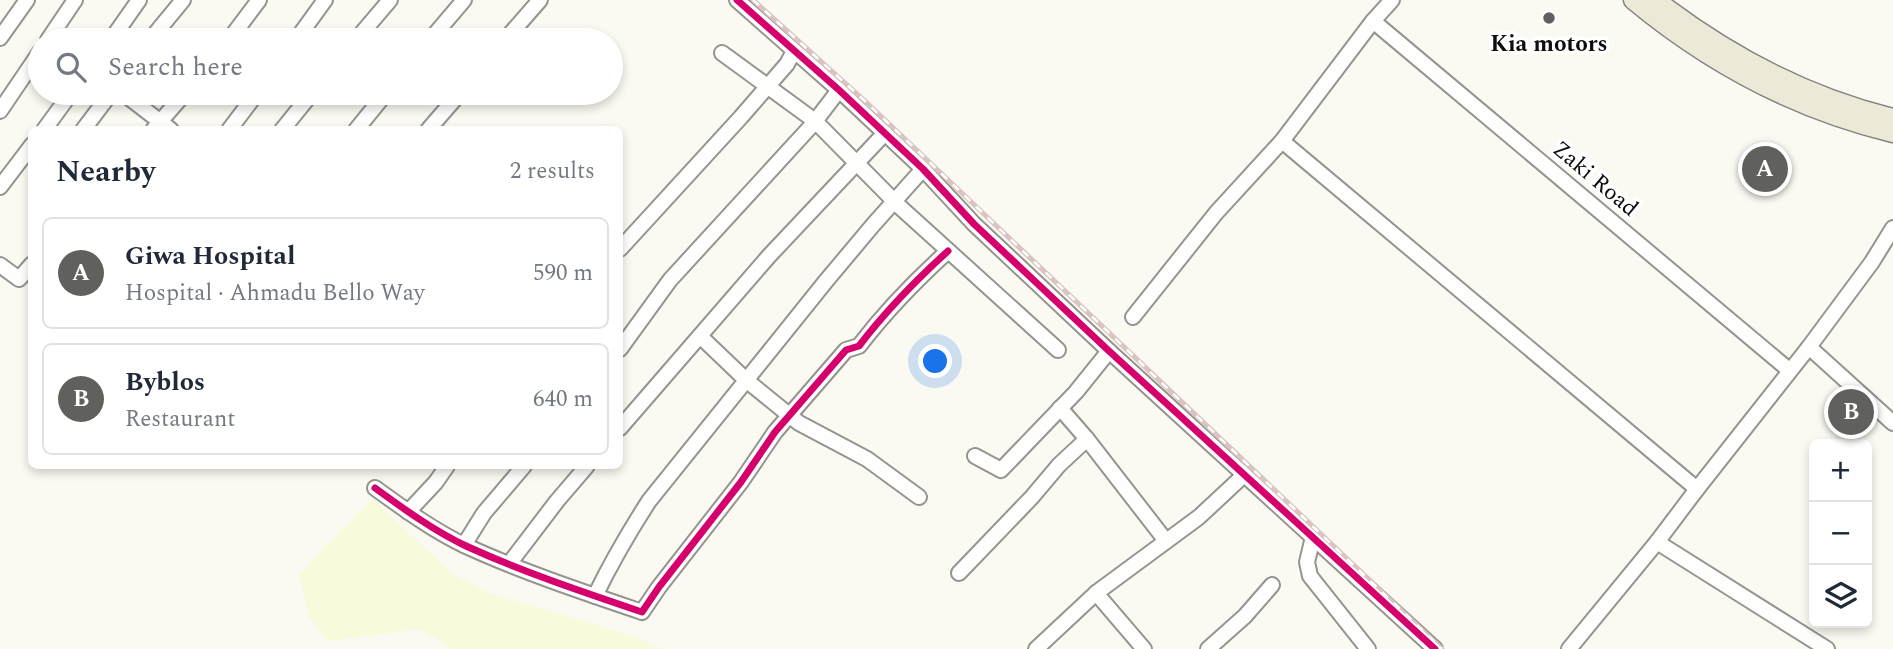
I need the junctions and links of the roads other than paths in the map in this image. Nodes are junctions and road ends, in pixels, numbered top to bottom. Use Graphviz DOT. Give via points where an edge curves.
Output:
graph roads {
  1 [pos="27,0"];
  2 [pos="75,0"];
  3 [pos="139,0"];
  4 [pos="183,0"];
  5 [pos="259,0"];
  6 [pos="325,0"];
  7 [pos="390,0"];
  8 [pos="464,0"];
  9 [pos="540,0"];
  10 [pos="737,0"];
  11 [pos="1392,0"];
  12 [pos="1633,0"];
  13 [pos="1656,0"];
  14 [pos="1373,21"];
  15 [pos="56,28"];
  16 [pos="119,28"];
  17 [pos="160,28"];
  18 [pos="238,28"];
  19 [pos="305,28"];
  20 [pos="366,28"];
  21 [pos="440,28"];
  22 [pos="516,28"];
  23 [pos="3,29"];
  24 [pos="794,51"];
  25 [pos="722,53"];
  26 [pos="28,70"];
  27 [pos="767,86"];
  28 [pos="839,90"];
  29 [pos="62,105"];
  30 [pos="102,105"];
  31 [pos="136,105"];
  32 [pos="177,105"];
  33 [pos="248,105"];
  34 [pos="302,105"];
  35 [pos="376,105"];
  36 [pos="450,105"];
  37 [pos="0,111"];
  38 [pos="1893,118"];
  39 [pos="815,121"];
  40 [pos="47,126"];
  41 [pos="86,126"];
  42 [pos="160,126"];
  43 [pos="162,126"];
  44 [pos="232,126"];
  45 [pos="285,126"];
  46 [pos="359,126"];
  47 [pos="431,126"];
  48 [pos="885,133"];
  49 [pos="1893,133"];
  50 [pos="1282,141"];
  51 [pos="28,150"];
  52 [pos="857,163"];
  53 [pos="923,169"];
  54 [pos="0,187"];
  55 [pos="895,201"];
  56 [pos="1893,228"];
  57 [pos="623,240"];
  58 [pos="948,250"];
  59 [pos="0,265"];
  60 [pos="28,269"];
  61 [pos="1133,317"];
  62 [pos="700,336"];
  63 [pos="623,345"];
  64 [pos="1808,347"];
  65 [pos="1058,350"];
  66 [pos="1109,351"];
  67 [pos="1789,370"];
  68 [pos="746,380"];
  69 [pos="1060,408"];
  70 [pos="789,415"];
  71 [pos="1893,423"];
  72 [pos="623,425"];
  73 [pos="1087,439"];
  74 [pos="975,456"];
  75 [pos="445,469"];
  76 [pos="521,469"];
  77 [pos="584,469"];
  78 [pos="1244,475"];
  79 [pos="375,488"];
  80 [pos="1697,489"];
  81 [pos="919,497"];
  82 [pos="408,512"];
  83 [pos="1313,537"];
  84 [pos="1166,541"];
  85 [pos="1657,542"];
  86 [pos="464,545"];
  87 [pos="509,564"];
  88 [pos="959,573"];
  89 [pos="1272,585"];
  90 [pos="1096,593"];
  91 [pos="595,596"];
  92 [pos="1571,648"];
  93 [pos="1036,649"];
  94 [pos="1144,649"];
  95 [pos="1208,649"];
  96 [pos="1368,649"];
  97 [pos="1435,649"];
  98 [pos="1827,649"];
  1 -- 23 [label="street"];
  2 -- 15 [label="street"];
  3 -- 16 [label="street"];
  4 -- 17 [label="street"];
  5 -- 18 [label="street"];
  6 -- 19 [label="street"];
  7 -- 20 [label="street"];
  8 -- 21 [label="street"];
  9 -- 22 [label="street"];
  10 -- 24 [label="street"];
  11 -- 14 [label="street"];
  12 -- 49 [label="main road" via="1738,73 1829,114"];
  13 -- 38 [label="main road" via="1691,27 1782,79"];
  14 -- 50 [label="street"];
  14 -- 67 [label="street, Zaki Road"];
  24 -- 27 [label="street"];
  24 -- 28 [label="street"];
  25 -- 27 [label="street"];
  26 -- 37 [label="street"];
  27 -- 39 [label="street"];
  27 -- 57 [label="street"];
  28 -- 39 [label="street"];
  28 -- 48 [label="street"];
  29 -- 40 [label="street"];
  30 -- 41 [label="street"];
  31 -- 42 [label="street"];
  32 -- 43 [label="street"];
  33 -- 44 [label="street"];
  34 -- 45 [label="street"];
  35 -- 46 [label="street"];
  36 -- 47 [label="street"];
  39 -- 52 [label="street"];
  39 -- 63 [label="street" via="670,280"];
  48 -- 52 [label="street"];
  48 -- 53 [label="street"];
  50 -- 61 [label="street" via="1216,213"];
  50 -- 80 [label="street"];
  51 -- 54 [label="street"];
  52 -- 55 [label="street"];
  52 -- 62 [label="street"];
  53 -- 55 [label="street"];
  53 -- 66 [label="street" via="974,224"];
  55 -- 58 [label="street"];
  55 -- 68 [label="street"];
  56 -- 64 [label="street"];
  58 -- 65 [label="street"];
  58 -- 70 [label="street" via="859,346 846,349"];
  59 -- 60 [label="street" via="19,279"];
  62 -- 68 [label="street"];
  62 -- 72 [label="street"];
  64 -- 67 [label="street"];
  64 -- 71 [label="street"];
  66 -- 69 [label="street"];
  66 -- 78 [label="street"];
  67 -- 80 [label="street"];
  68 -- 70 [label="street"];
  68 -- 91 [label="street" via="649,501"];
  69 -- 73 [label="street"];
  69 -- 74 [label="street" via="1001,470"];
  70 -- 81 [label="street" via="867,459"];
  70 -- 91 [label="street" via="642,612"];
  73 -- 84 [label="street"];
  73 -- 88 [label="street"];
  75 -- 82 [label="street"];
  76 -- 86 [label="street"];
  77 -- 87 [label="street"];
  78 -- 83 [label="street"];
  78 -- 84 [label="street"];
  79 -- 82 [label="street"];
  80 -- 85 [label="street"];
  82 -- 86 [label="street"];
  83 -- 96 [label="street" via="1307,562 1310,576"];
  83 -- 97 [label="street"];
  84 -- 90 [label="street"];
  85 -- 92 [label="street"];
  85 -- 98 [label="street"];
  86 -- 87 [label="street"];
  87 -- 91 [label="street"];
  89 -- 95 [label="street"];
  90 -- 93 [label="street"];
  90 -- 94 [label="street"];
}
